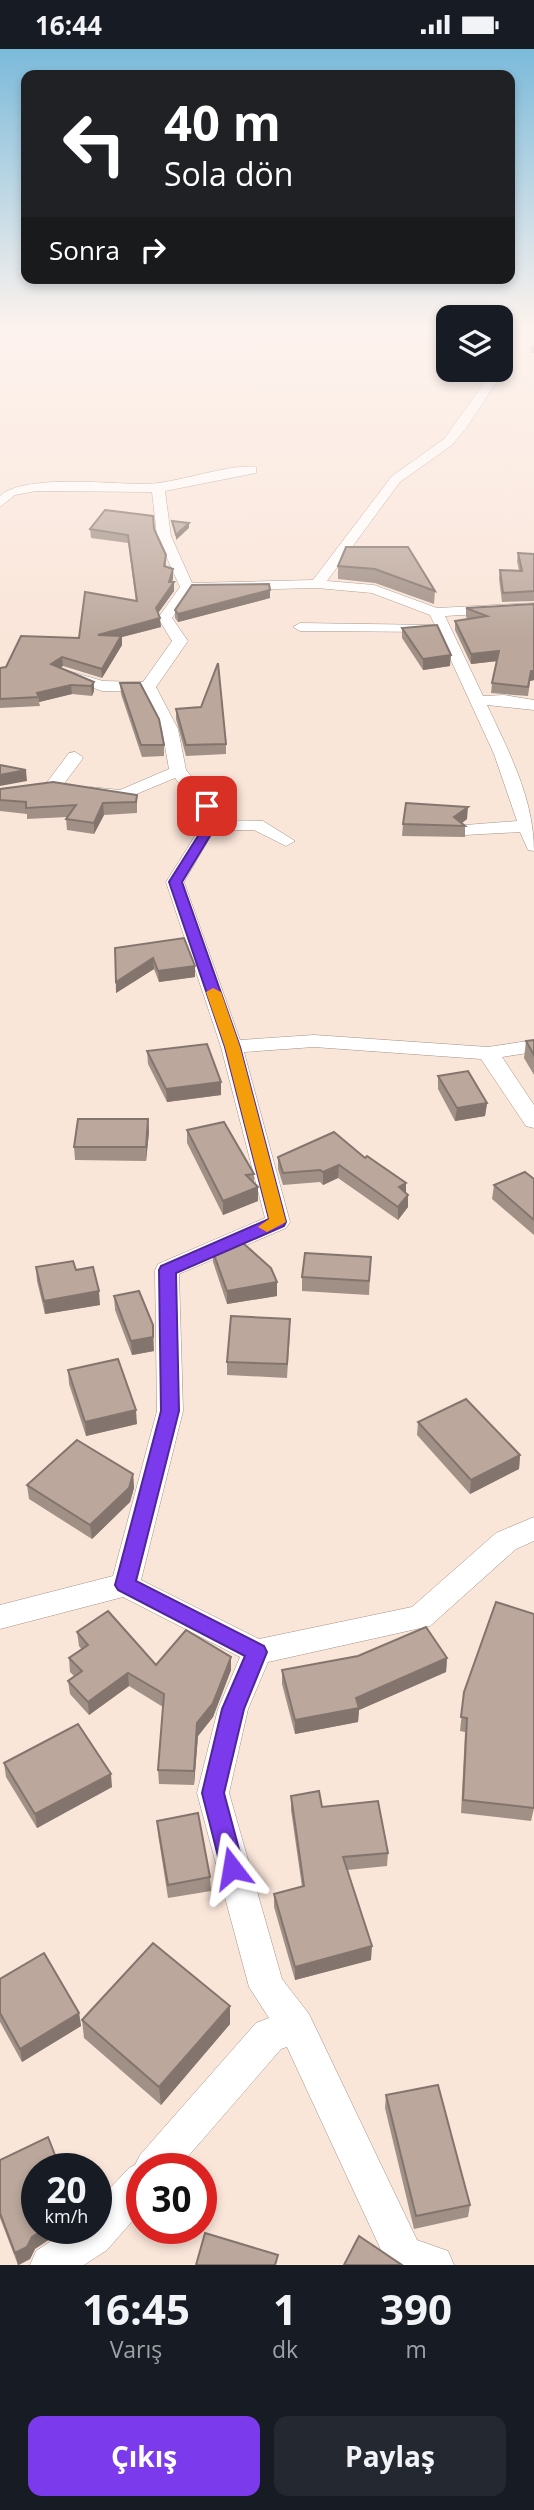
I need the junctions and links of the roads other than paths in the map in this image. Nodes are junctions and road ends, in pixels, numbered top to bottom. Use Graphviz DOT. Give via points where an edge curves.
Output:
graph roads {
  1 [pos="455,433"];
  2 [pos="252,470"];
  3 [pos="158,488"];
  4 [pos="0,503"];
  5 [pos="317,584"];
  6 [pos="187,587"];
  7 [pos="534,607"];
  8 [pos="436,612"];
  9 [pos="300,627"];
  10 [pos="442,629"];
  11 [pos="62,674"];
  12 [pos="148,687"];
  13 [pos="475,701"];
  14 [pos="534,705"];
  15 [pos="75,757"];
  16 [pos="178,771"];
  17 [pos="61,787"];
  18 [pos="204,825"];
  19 [pos="527,825"];
  20 [pos="465,830"];
  21 [pos="286,841"];
  22 [pos="534,846"];
  23 [pos="232,1047"];
  24 [pos="534,1047"];
  25 [pos="488,1053"];
  26 [pos="534,1121"];
  27 [pos="534,1528"];
  28 [pos="125,1585"];
  29 [pos="0,1617"];
  30 [pos="257,1652"];
  31 [pos="296,2026"];
  32 [pos="166,2153"];
  33 [pos="126,2199"];
  34 [pos="59,2262"];
  35 [pos="434,2265"];
  1 -- 5 [label="street" via="396,479"];
  2 -- 3 [label="street"];
  3 -- 4 [label="street" via="36,487 11,492"];
  3 -- 6 [label="street" via="164,536"];
  5 -- 6 [label="street"];
  5 -- 8 [label="street" via="374,589"];
  6 -- 12 [label="street" via="165,618 180,641"];
  7 -- 8 [label="street"];
  8 -- 10 [label="street"];
  9 -- 10 [label="street"];
  10 -- 13 [label="street"];
  11 -- 12 [label="street" via="102,686"];
  12 -- 16 [label="street" via="170,729"];
  13 -- 14 [label="street"];
  13 -- 19 [label="street" via="502,754"];
  15 -- 17 [label="street"];
  16 -- 17 [label="street" via="122,795"];
  16 -- 18 [label="street" via="207,806"];
  18 -- 21 [label="street" via="257,825"];
  18 -- 23 [label="street" via="204,836 176,882"];
  19 -- 20 [label="street"];
  19 -- 22 [label="street"];
  23 -- 25 [label="street" via="314,1041"];
  23 -- 28 [label="street" via="278,1222 167,1270 170,1411"];
  24 -- 25 [label="street"];
  25 -- 26 [label="street"];
  27 -- 30 [label="street" via="506,1541 420,1617"];
  28 -- 29 [label="street"];
  28 -- 30 [label="street"];
  30 -- 31 [label="street" via="233,1709 213,1793 267,1987"];
  31 -- 32 [label="street" via="269,2036"];
  31 -- 35 [label="street" via="404,2255"];
  33 -- 34 [label="street" via="93,2236"];
}
